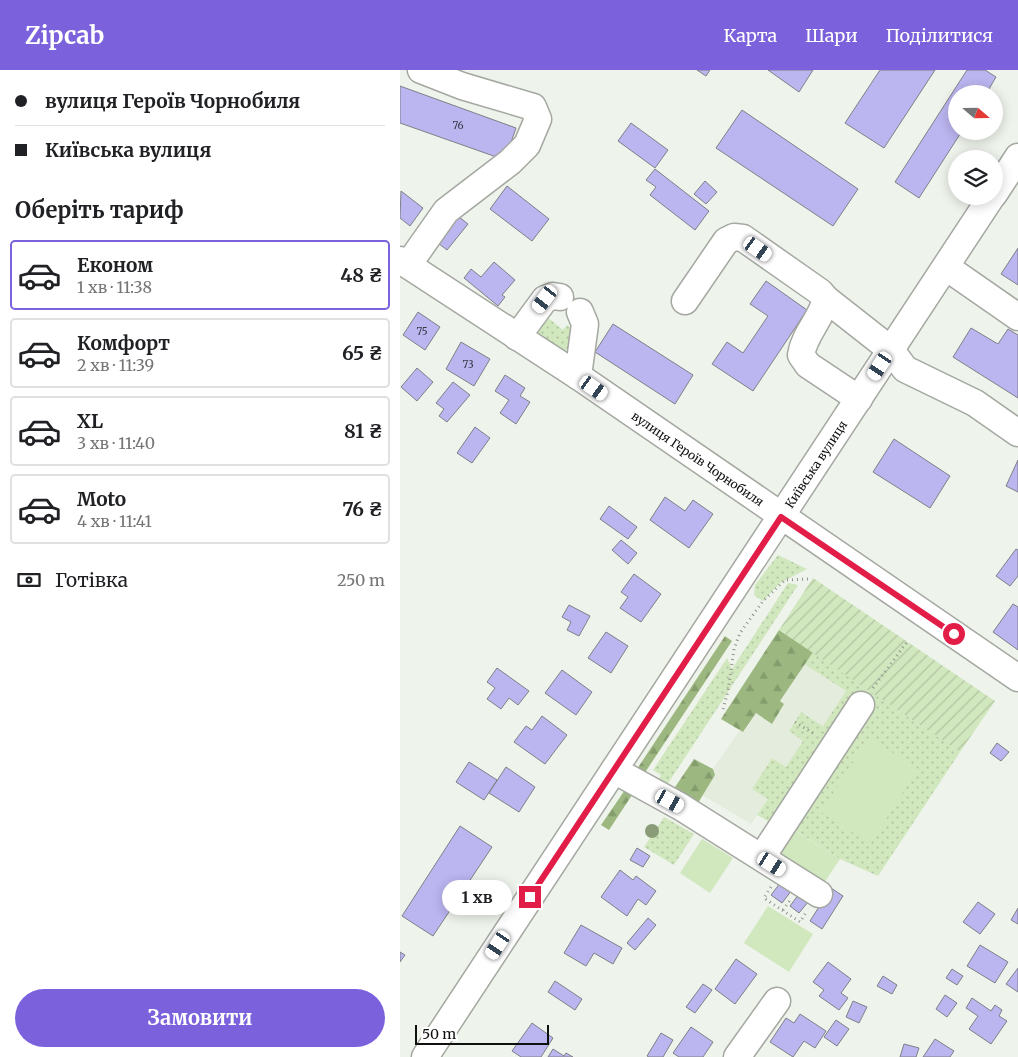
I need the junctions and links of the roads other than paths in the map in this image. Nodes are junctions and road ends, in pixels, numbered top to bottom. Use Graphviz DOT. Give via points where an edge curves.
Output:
graph roads {
  1 [pos="421,70"];
  2 [pos="1018,157"];
  3 [pos="1003,180"];
  4 [pos="986,205"];
  5 [pos="404,262"];
  6 [pos="946,267"];
  7 [pos="826,299"];
  8 [pos="685,301"];
  9 [pos="1018,317"];
  10 [pos="517,337"];
  11 [pos="891,350"];
  12 [pos="578,376"];
  13 [pos="859,399"];
  14 [pos="1018,433"];
  15 [pos="781,517"];
  16 [pos="1018,678"];
  17 [pos="861,705"];
  18 [pos="614,770"];
  19 [pos="762,857"];
  20 [pos="819,894"];
  21 [pos="777,1001"];
  22 [pos="425,1057"];
  23 [pos="737,1057"];
  1 -- 5 [label="street" via="533,107 538,118 527,146 446,210"];
  2 -- 3 [label="street, Київська вулиця"];
  4 -- 6 [label="street, Київська вулиця"];
  5 -- 10 [label="street, вулиця Героїв Чорнобиля"];
  6 -- 9 [label="street"];
  6 -- 11 [label="street, Київська вулиця"];
  7 -- 8 [label="street" via="743,238 734,236 726,241"];
  7 -- 11 [label="street"];
  7 -- 13 [label="street" via="823,310 803,342 801,356 808,365"];
  10 -- 12 [label="street, вулиця Героїв Чорнобиля"];
  10 -- 12 [label="street" via="545,299 552,296 570,304 585,324"];
  11 -- 13 [label="street, Київська вулиця"];
  11 -- 14 [label="street" via="905,369 975,403"];
  12 -- 15 [label="street, вулиця Героїв Чорнобиля"];
  13 -- 15 [label="street, Київська вулиця"];
  15 -- 16 [label="street, вулиця Героїв Чорнобиля"];
  15 -- 18 [label="street, Київська вулиця"];
  17 -- 19 [label="street"];
  18 -- 19 [label="street"];
  18 -- 22 [label="street, Київська вулиця"];
  19 -- 20 [label="street"];
  21 -- 23 [label="street"];
}
